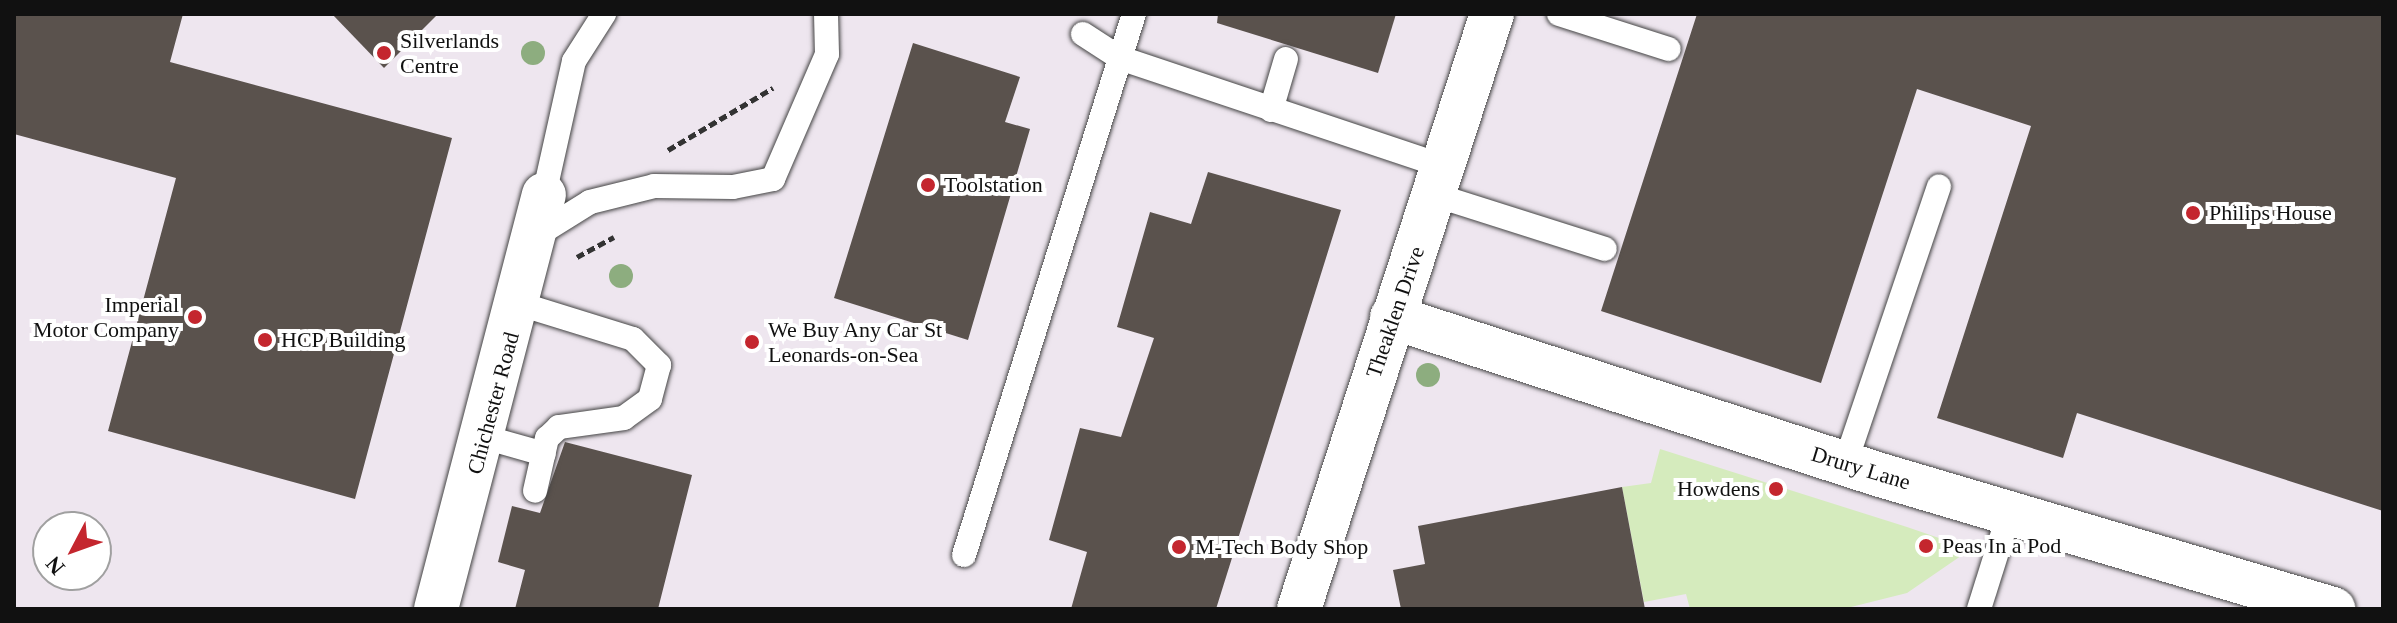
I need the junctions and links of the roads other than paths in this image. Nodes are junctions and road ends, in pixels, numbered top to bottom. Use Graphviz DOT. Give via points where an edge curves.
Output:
graph roads {
  1 [pos="604,14"];
  2 [pos="826,14"];
  3 [pos="1134,14"];
  4 [pos="1492,14"];
  5 [pos="1559,14"];
  6 [pos="1083,34"];
  7 [pos="1669,49"];
  8 [pos="1120,58"];
  9 [pos="1286,59"];
  10 [pos="1271,110"];
  11 [pos="1440,181"];
  12 [pos="1939,187"];
  13 [pos="541,215"];
  14 [pos="1605,249"];
  15 [pos="520,304"];
  16 [pos="1392,317"];
  17 [pos="484,437"];
  18 [pos="544,454"];
  19 [pos="1845,464"];
  20 [pos="535,491"];
  21 [pos="2009,514"];
  22 [pos="964,555"];
  23 [pos="436,609"];
  24 [pos="1299,609"];
  25 [pos="1979,609"];
  26 [pos="2333,609"];
  1 -- 13 [label="lane" via="574,61"];
  2 -- 13 [label="lane" via="827,54 773,179 733,187 654,186"];
  3 -- 8 [label="lane"];
  4 -- 11 [label="street, Theaklen Drive"];
  5 -- 7 [label="lane"];
  6 -- 8 [label="lane"];
  8 -- 10 [label="lane"];
  8 -- 22 [label="lane"];
  9 -- 10 [label="lane"];
  10 -- 11 [label="lane"];
  11 -- 14 [label="lane"];
  11 -- 16 [label="street, Theaklen Drive"];
  12 -- 19 [label="lane"];
  13 -- 15 [label="street, Chichester Road"];
  15 -- 17 [label="street, Chichester Road"];
  15 -- 18 [label="lane" via="633,339 659,365 650,399 624,418 559,427"];
  16 -- 19 [label="street, Drury Lane"];
  16 -- 24 [label="street, Theaklen Drive"];
  17 -- 18 [label="lane"];
  17 -- 23 [label="street, Chichester Road"];
  18 -- 20 [label="lane"];
  19 -- 21 [label="street, Drury Lane"];
  21 -- 25 [label="lane"];
  21 -- 26 [label="street, Drury Lane"];
}
